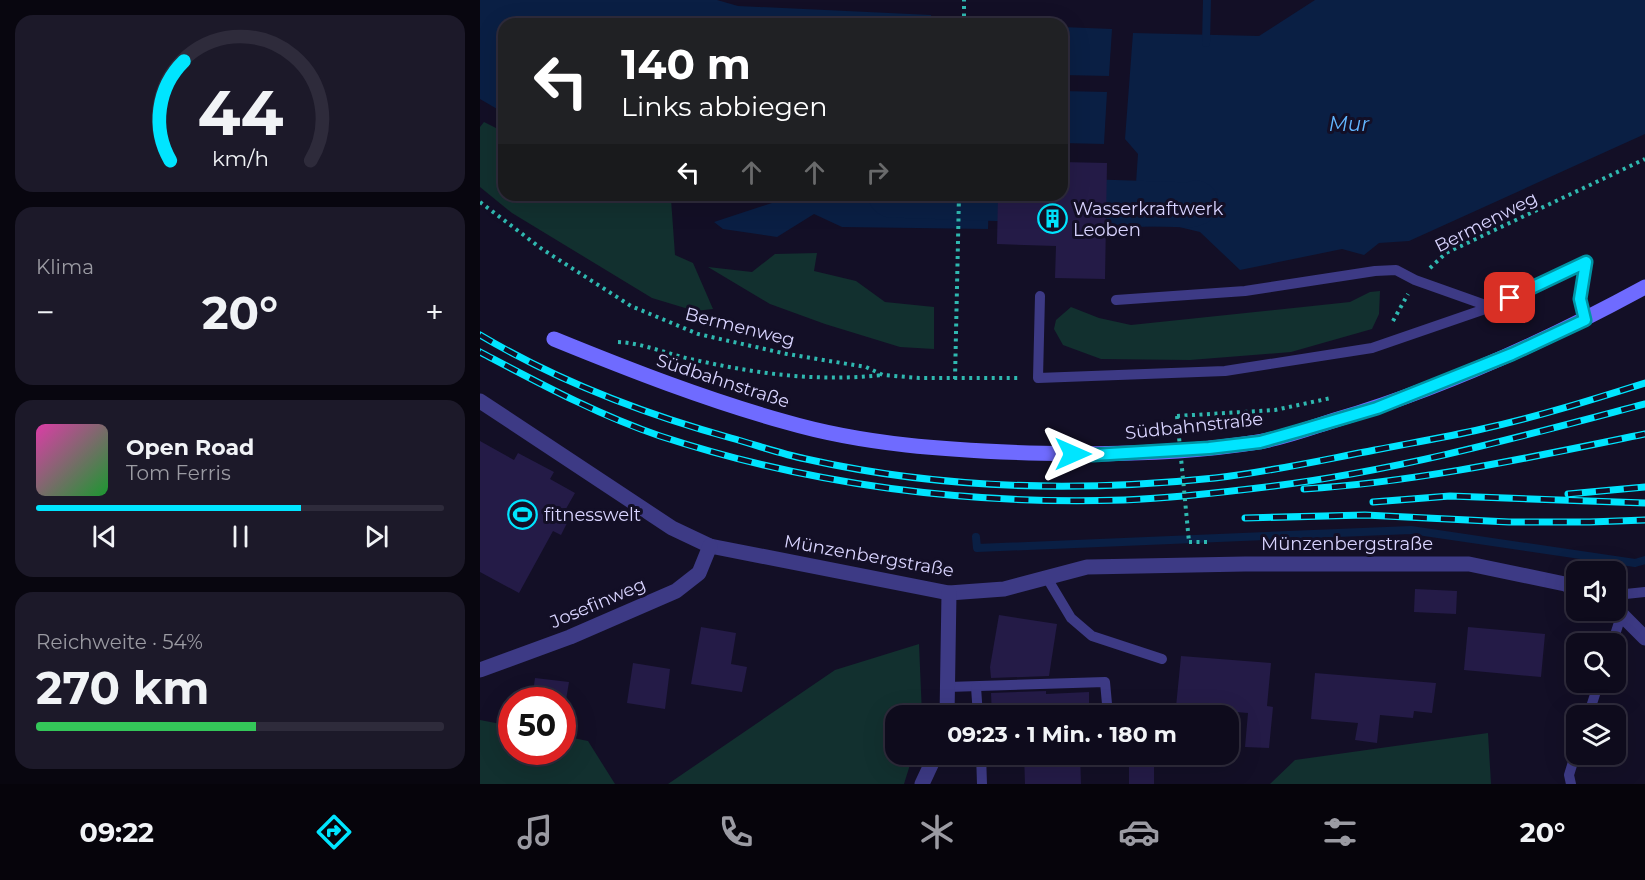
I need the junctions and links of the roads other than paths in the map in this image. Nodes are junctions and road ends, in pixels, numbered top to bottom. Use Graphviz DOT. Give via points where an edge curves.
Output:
graph roads {
  1 [pos="1645,287"];
  2 [pos="1040,296"];
  3 [pos="1116,300"];
  4 [pos="1491,307"];
  5 [pos="1585,320"];
  6 [pos="554,339"];
  7 [pos="480,401"];
  8 [pos="710,546"];
  9 [pos="1047,578"];
  10 [pos="1566,584"];
  11 [pos="1645,592"];
  12 [pos="949,593"];
  13 [pos="1626,594"];
  14 [pos="1626,618"];
  15 [pos="1645,638"];
  16 [pos="1162,660"];
  17 [pos="480,670"];
  18 [pos="948,687"];
  19 [pos="976,687"];
  20 [pos="947,705"];
  21 [pos="977,705"];
  22 [pos="1107,705"];
  23 [pos="931,765"];
  24 [pos="981,765"];
  25 [pos="1572,765"];
  26 [pos="922,784"];
  27 [pos="982,784"];
  28 [pos="1571,784"];
  1 -- 5 [label="main road, Südbahnstraße"];
  2 -- 4 [label="lane" via="1038,378 1225,371 1372,348"];
  3 -- 4 [label="lane" via="1245,291 1396,270"];
  4 -- 5 [label="lane" via="1586,262 1580,299"];
  5 -- 6 [label="main road, Südbahnstraße" via="1377,408 1260,442 1093,455 946,450 863,439 787,423 636,373"];
  7 -- 8 [label="street, Münzenbergstraße" via="672,528"];
  8 -- 12 [label="street, Münzenbergstraße"];
  8 -- 17 [label="street, Josefinweg" via="699,573 676,591 570,637"];
  9 -- 10 [label="street, Münzenbergstraße" via="1087,567 1469,564"];
  9 -- 12 [label="street, Münzenbergstraße" via="1004,589"];
  9 -- 16 [label="lane" via="1071,618 1092,636"];
  11 -- 13 [label="lane"];
  12 -- 18 [label="street"];
  14 -- 15 [label="street"];
  18 -- 19 [label="lane"];
  18 -- 20 [label="street"];
  19 -- 21 [label="lane"];
  19 -- 22 [label="lane" via="1106,682"];
  23 -- 26 [label="street"];
  24 -- 27 [label="lane"];
  25 -- 28 [label="lane"];
}
